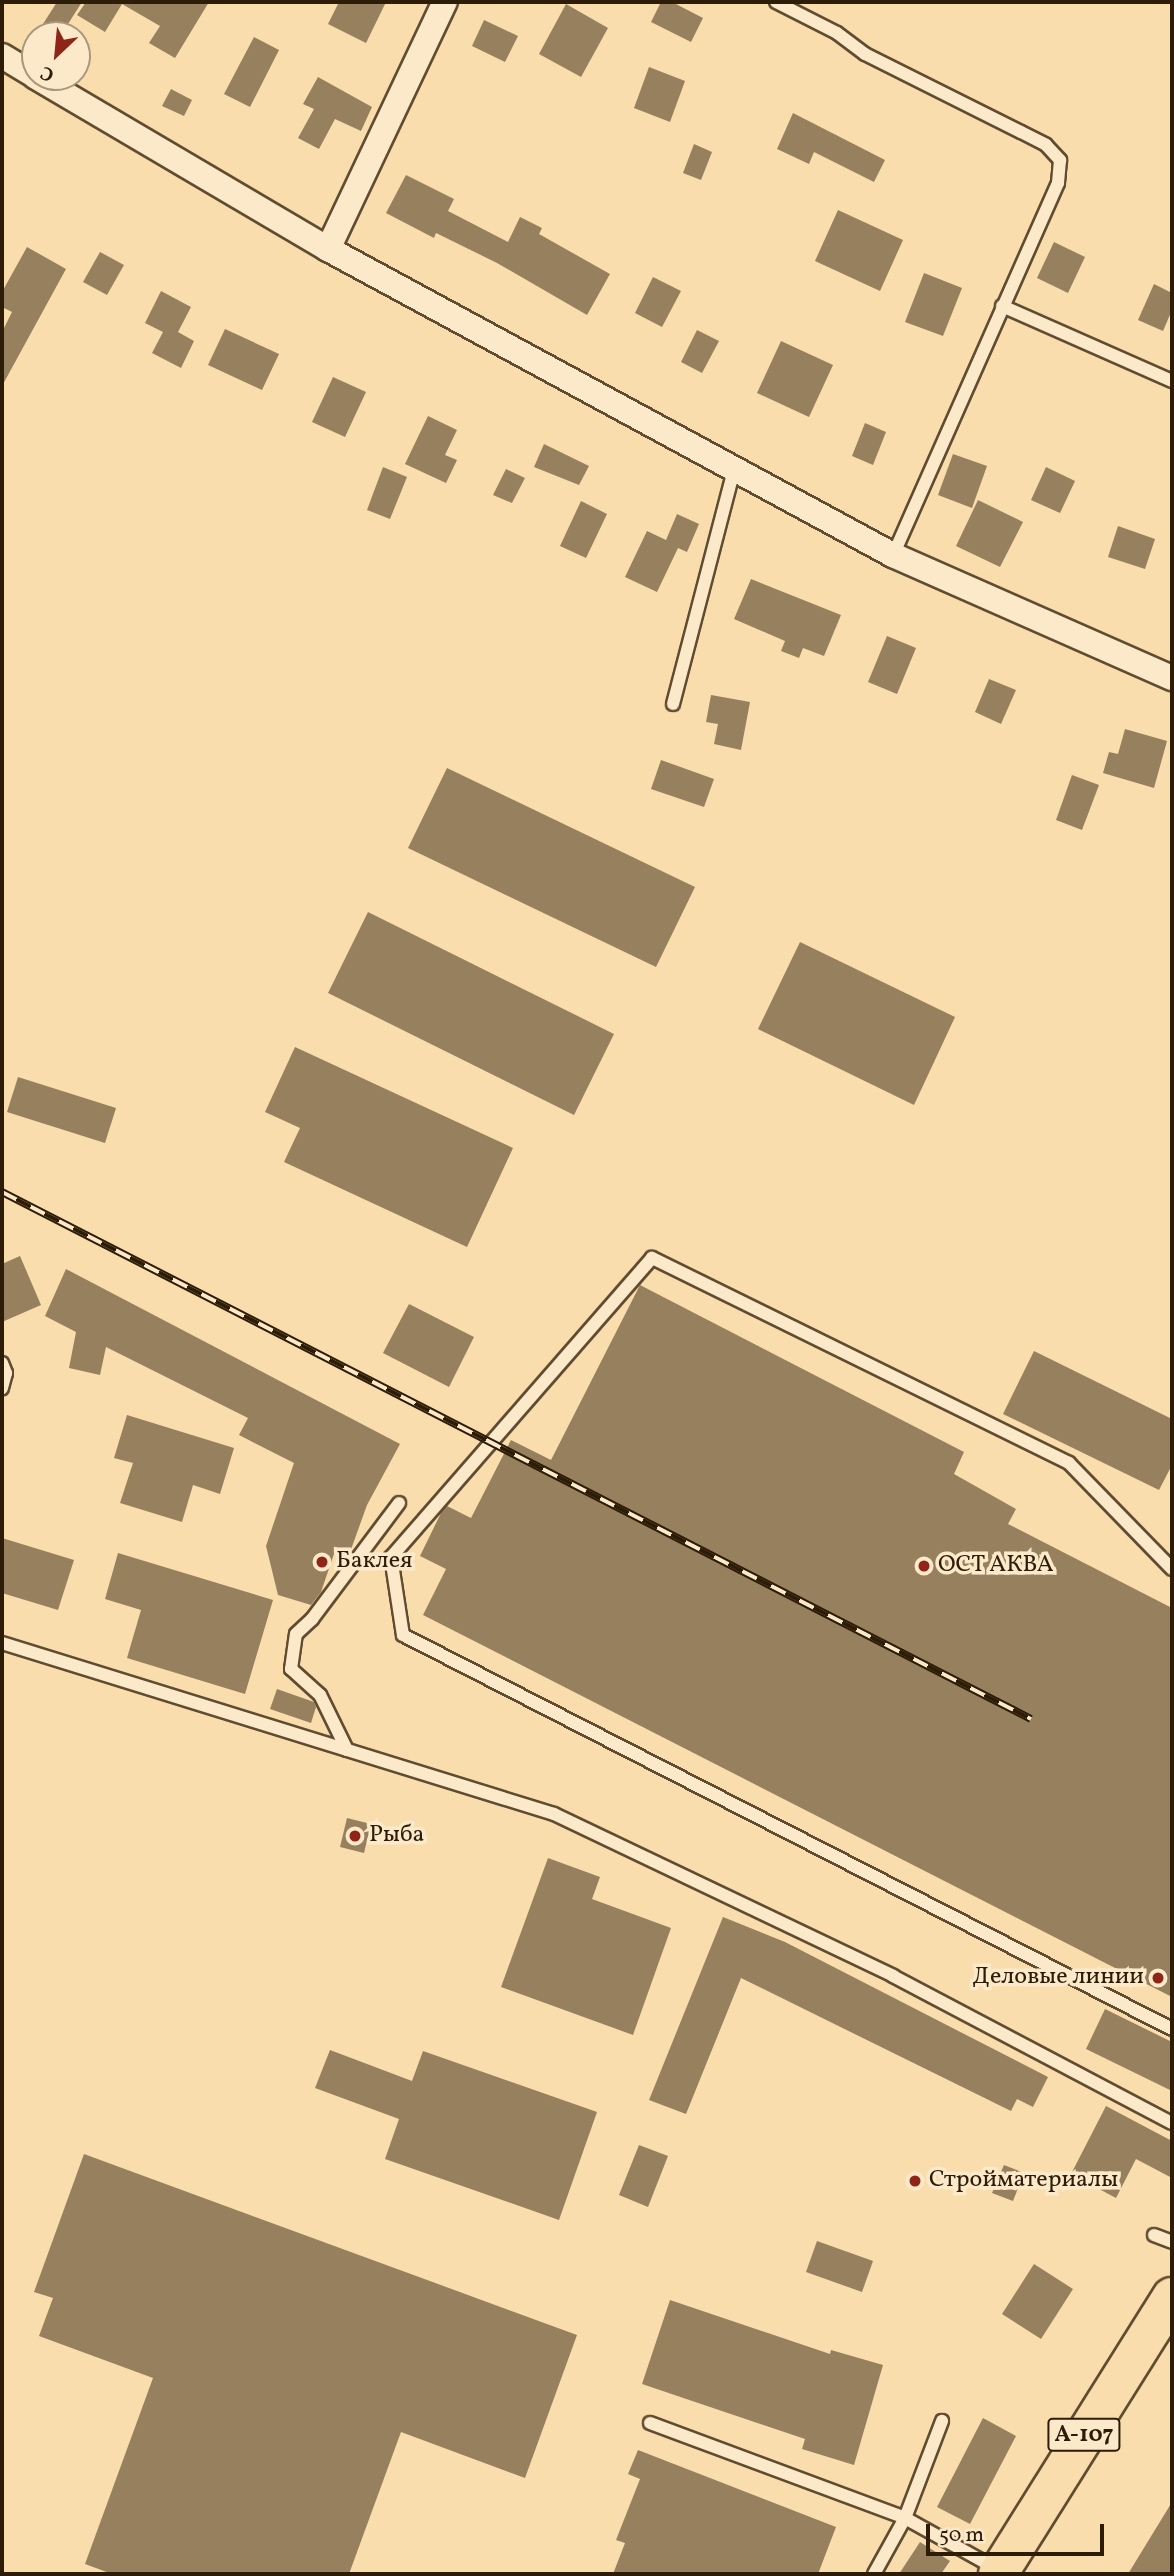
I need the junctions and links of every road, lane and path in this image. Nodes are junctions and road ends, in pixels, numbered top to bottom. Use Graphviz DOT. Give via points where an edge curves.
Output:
graph roads {
  1 [pos="446,2"];
  2 [pos="776,2"];
  3 [pos="2,56"];
  4 [pos="21,68"];
  5 [pos="60,91"];
  6 [pos="328,249"];
  7 [pos="1002,306"];
  8 [pos="1172,382"];
  9 [pos="734,470"];
  10 [pos="893,555"];
  11 [pos="1172,678"];
  12 [pos="673,704"];
  13 [pos="2,1363"];
  14 [pos="2,1388"];
  15 [pos="400,1503"];
  16 [pos="1172,1569"];
  17 [pos="2,1643"];
  18 [pos="347,1750"];
  19 [pos="1172,2029"];
  20 [pos="1172,2123"];
  21 [pos="1154,2235"];
  22 [pos="1172,2242"];
  23 [pos="1172,2297"];
  24 [pos="942,2421"];
  25 [pos="650,2423"];
  26 [pos="905,2518"];
  27 [pos="999,2572"];
  28 [pos="874,2574"];
  1 -- 6 [label="street"];
  2 -- 7 [label="lane" via="837,33 876,60 1046,145 1060,160 1058,183"];
  3 -- 4 [label="street"];
  5 -- 6 [label="street"];
  6 -- 9 [label="street"];
  7 -- 8 [label="lane"];
  7 -- 10 [label="lane"];
  9 -- 10 [label="street"];
  9 -- 12 [label="lane"];
  10 -- 11 [label="street"];
  13 -- 14 [label="lane" via="6,1373"];
  15 -- 18 [label="lane" via="296,1634 291,1669 320,1695"];
  16 -- 19 [label="lane" via="1069,1463 652,1258 391,1558 403,1635"];
  17 -- 18 [label="lane"];
  18 -- 20 [label="lane" via="554,1814 893,1976"];
  21 -- 22 [label="lane"];
  23 -- 27 [label="main road, А-107"];
  24 -- 26 [label="lane"];
  25 -- 26 [label="lane"];
  26 -- 27 [label="lane"];
  26 -- 28 [label="lane"];
}
